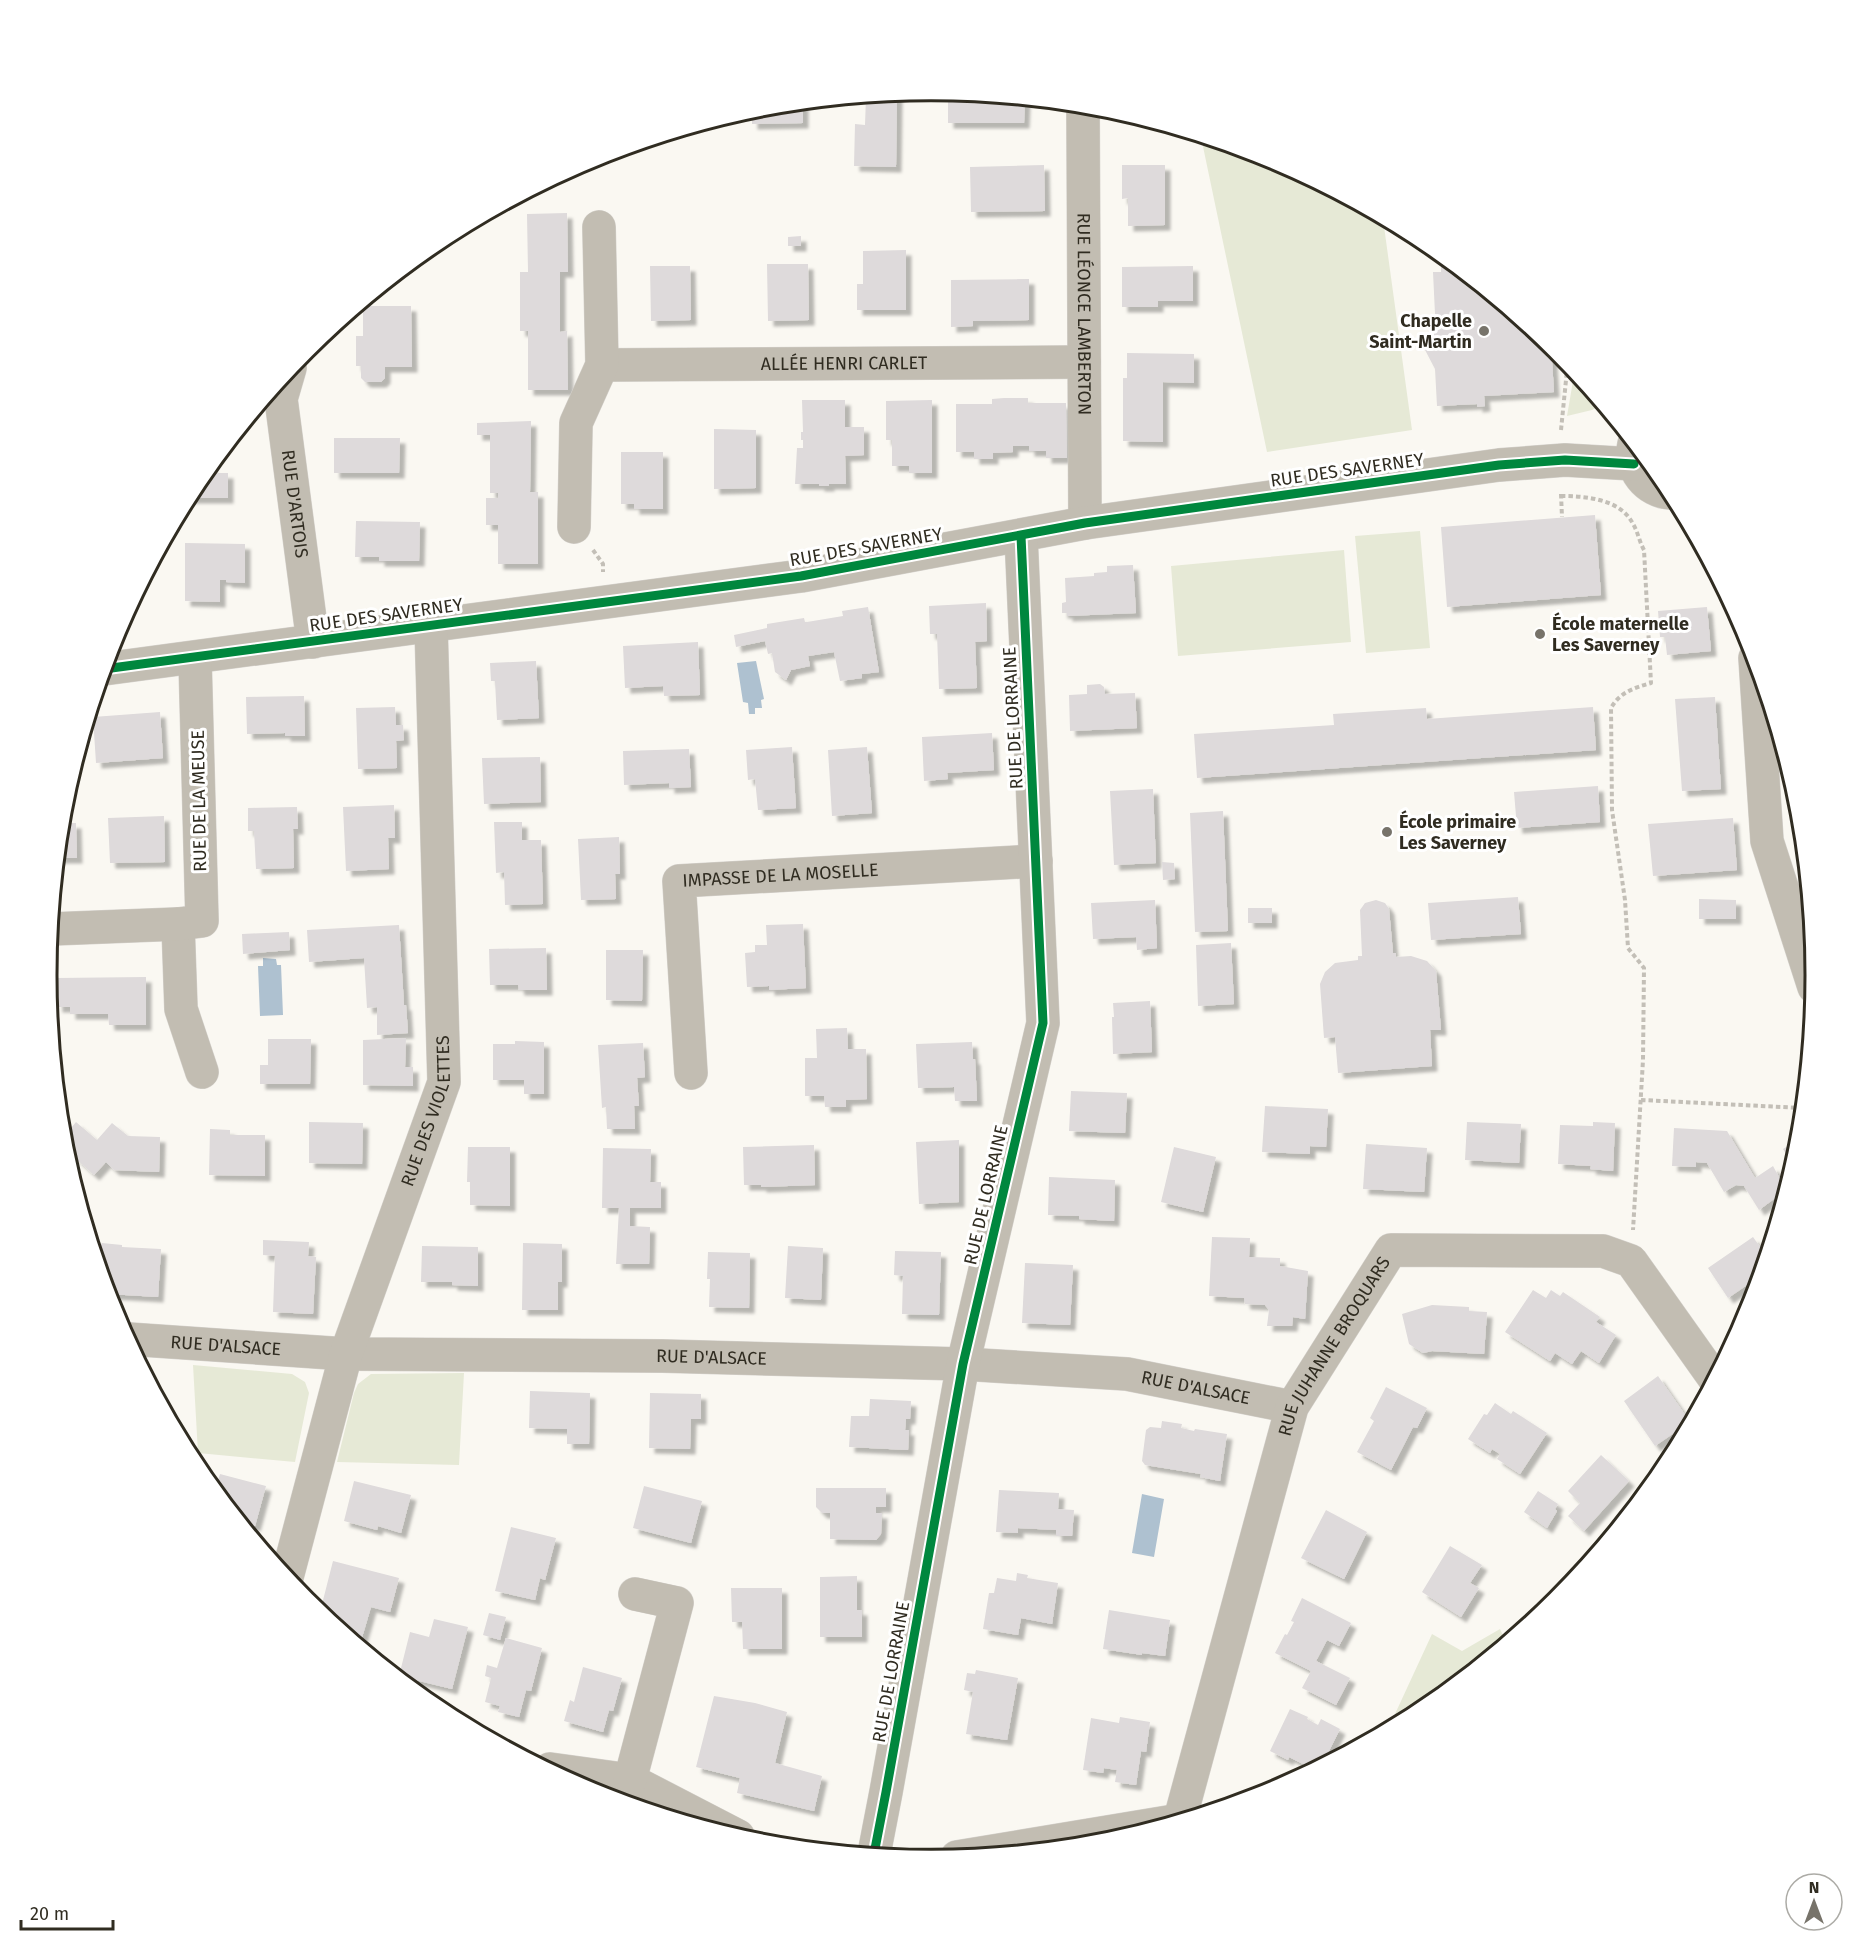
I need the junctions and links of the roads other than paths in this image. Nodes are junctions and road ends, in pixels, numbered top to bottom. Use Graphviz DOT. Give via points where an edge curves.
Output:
graph roads {
  1 [pos="1083,115"];
  2 [pos="599,227"];
  3 [pos="1084,362"];
  4 [pos="602,365"];
  5 [pos="280,393"];
  6 [pos="1632,454"];
  7 [pos="1636,459"];
  8 [pos="1659,490"];
  9 [pos="1085,523"];
  10 [pos="574,526"];
  11 [pos="1020,536"];
  12 [pos="431,625"];
  13 [pos="313,642"];
  14 [pos="195,658"];
  15 [pos="113,668"];
  16 [pos="1757,689"];
  17 [pos="1036,861"];
  18 [pos="178,924"];
  19 [pos="59,930"];
  20 [pos="1804,957"];
  21 [pos="202,1072"];
  22 [pos="691,1073"];
  23 [pos="137,1340"];
  24 [pos="346,1354"];
  25 [pos="963,1364"];
  26 [pos="1710,1372"];
  27 [pos="1292,1407"];
  28 [pos="289,1567"];
  29 [pos="635,1594"];
  30 [pos="586,1777"];
  31 [pos="630,1780"];
  32 [pos="1182,1812"];
  33 [pos="705,1819"];
  34 [pos="874,1847"];
  1 -- 3 [label="street, RUE LÉONCE LAMBERTON"];
  2 -- 4 [label="street"];
  3 -- 4 [label="street, ALLÉE HENRI CARLET"];
  3 -- 9 [label="street, RUE LÉONCE LAMBERTON"];
  4 -- 10 [label="street" via="576,423"];
  5 -- 13 [label="street, RUE D'ARTOIS"];
  6 -- 9 [label="street, RUE DES SAVERNEY" via="1559,475 1499,465"];
  7 -- 8 [label="street" via="1645,482"];
  9 -- 11 [label="street, RUE DES SAVERNEY"];
  11 -- 12 [label="street, RUE DES SAVERNEY" via="801,576"];
  11 -- 17 [label="street, RUE DE LORRAINE"];
  12 -- 13 [label="street, RUE DES SAVERNEY"];
  12 -- 24 [label="street, RUE DES VIOLETTES" via="444,1082"];
  13 -- 14 [label="street, RUE DES SAVERNEY"];
  14 -- 15 [label="street, RUE DES SAVERNEY"];
  14 -- 18 [label="street, RUE DE LA MEUSE" via="202,921"];
  16 -- 20 [label="street" via="1767,841"];
  17 -- 22 [label="street, IMPASSE DE LA MOSELLE" via="679,882"];
  17 -- 25 [label="street, RUE DE LORRAINE" via="1043,1023"];
  18 -- 19 [label="street, RUE DE LA MEUSE"];
  18 -- 21 [label="street" via="181,1009"];
  23 -- 24 [label="street, RUE D'ALSACE"];
  24 -- 25 [label="street, RUE D'ALSACE" via="662,1356"];
  24 -- 28 [label="street, RUE DES VIOLETTES"];
  25 -- 27 [label="street, RUE D'ALSACE" via="1127,1374"];
  25 -- 34 [label="street, RUE DE LORRAINE"];
  26 -- 27 [label="street, RUE JUHANNE BROQUARS" via="1631,1261 1603,1251 1391,1250"];
  27 -- 32 [label="street, RUE JUHANNE BROQUARS"];
  29 -- 31 [label="street" via="677,1603"];
  30 -- 31 [label="street"];
  31 -- 33 [label="street"];
}
